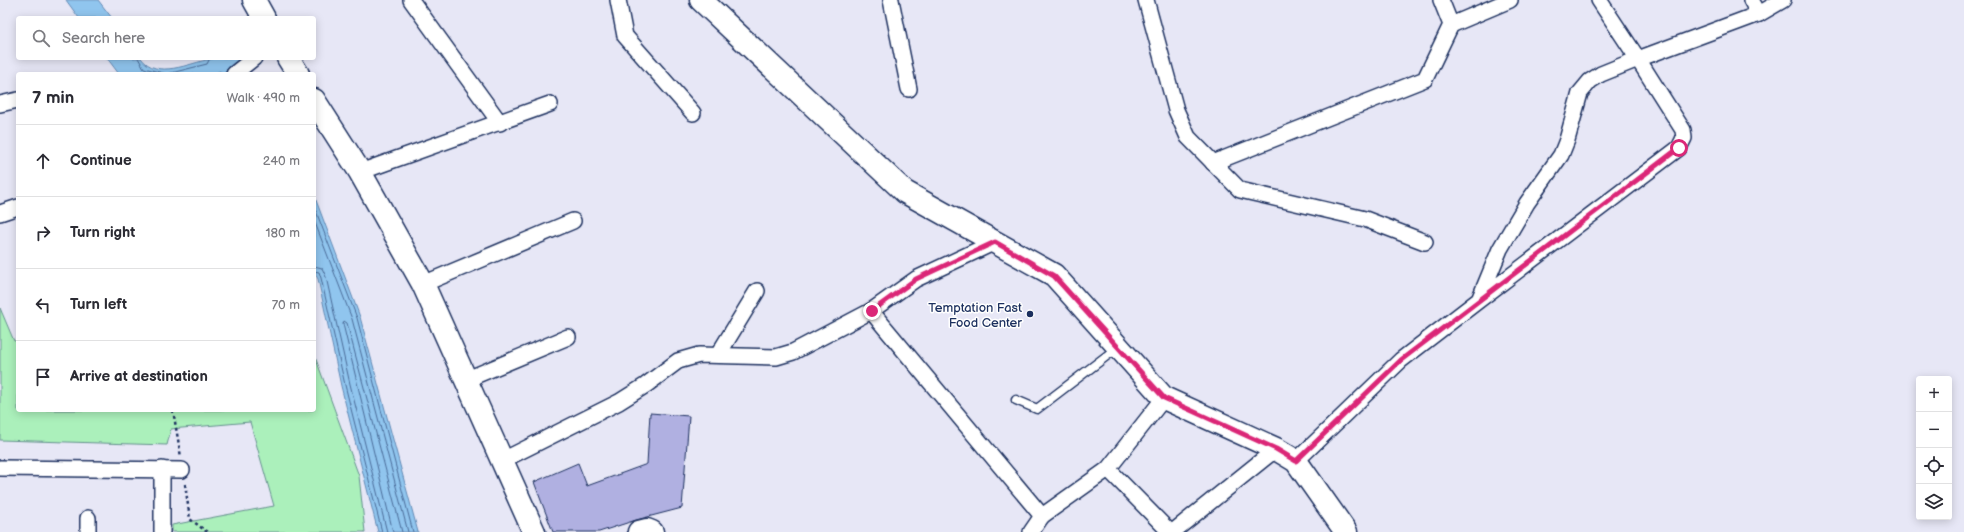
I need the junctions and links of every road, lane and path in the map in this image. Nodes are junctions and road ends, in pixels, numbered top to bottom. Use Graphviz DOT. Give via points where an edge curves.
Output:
graph roads {
  1 [pos="254,0"];
  2 [pos="411,0"];
  3 [pos="618,0"];
  4 [pos="702,0"];
  5 [pos="891,0"];
  6 [pos="1146,0"];
  7 [pos="1441,0"];
  8 [pos="1510,0"];
  9 [pos="1599,0"];
  10 [pos="1751,0"];
  11 [pos="1783,0"];
  12 [pos="1759,14"];
  13 [pos="263,16"];
  14 [pos="1451,25"];
  15 [pos="1638,59"];
  16 [pos="252,60"];
  17 [pos="289,60"];
  18 [pos="236,72"];
  19 [pos="297,72"];
  20 [pos="909,89"];
  21 [pos="16,100"];
  22 [pos="316,103"];
  23 [pos="0,104"];
  24 [pos="550,104"];
  25 [pos="693,113"];
  26 [pos="500,123"];
  27 [pos="1213,163"];
  28 [pos="360,172"];
  29 [pos="16,208"];
  30 [pos="0,213"];
  31 [pos="573,222"];
  32 [pos="995,242"];
  33 [pos="1425,242"];
  34 [pos="423,284"];
  35 [pos="757,291"];
  36 [pos="1479,300"];
  37 [pos="872,311"];
  38 [pos="568,337"];
  39 [pos="1117,347"];
  40 [pos="718,355"];
  41 [pos="465,380"];
  42 [pos="1164,398"];
  43 [pos="1016,400"];
  44 [pos="1276,449"];
  45 [pos="501,461"];
  46 [pos="1296,461"];
  47 [pos="0,468"];
  48 [pos="1108,469"];
  49 [pos="162,470"];
  50 [pos="182,470"];
  51 [pos="1042,516"];
  52 [pos="162,532"];
  53 [pos="534,532"];
  54 [pos="639,532"];
  55 [pos="652,532"];
  56 [pos="1031,532"];
  57 [pos="1346,532"];
  1 -- 13 [label="main road"];
  2 -- 26 [label="street"];
  3 -- 25 [label="street" via="625,36"];
  4 -- 32 [label="main road" via="905,192"];
  5 -- 20 [label="street"];
  6 -- 27 [label="street" via="1176,110 1188,137"];
  7 -- 14 [label="street"];
  8 -- 14 [label="street"];
  9 -- 15 [label="street"];
  10 -- 12 [label="street"];
  11 -- 12 [label="street"];
  12 -- 15 [label="street"];
  14 -- 27 [label="street" via="1425,79"];
  15 -- 36 [label="street" via="1601,74 1590,81 1580,93 1568,140 1561,155 1500,249"];
  15 -- 36 [label="street" via="1683,130 1684,138 1679,148"];
  16 -- 18 [label="street"];
  17 -- 19 [label="main road"];
  21 -- 23 [label="street"];
  22 -- 28 [label="main road"];
  24 -- 26 [label="street"];
  26 -- 28 [label="street"];
  27 -- 33 [label="street" via="1240,190 1365,219"];
  28 -- 34 [label="main road"];
  29 -- 30 [label="street"];
  31 -- 34 [label="street"];
  32 -- 37 [label="street" via="916,279"];
  32 -- 39 [label="main road" via="1054,276"];
  34 -- 41 [label="main road"];
  35 -- 40 [label="street"];
  36 -- 46 [label="street" via="1401,360"];
  37 -- 40 [label="street" via="813,343 776,357"];
  37 -- 51 [label="street"];
  38 -- 41 [label="street"];
  39 -- 42 [label="main road"];
  39 -- 43 [label="lane" via="1036,410"];
  40 -- 45 [label="street" via="699,355 678,361 619,402"];
  41 -- 45 [label="main road"];
  42 -- 44 [label="main road"];
  42 -- 48 [label="street"];
  44 -- 46 [label="main road"];
  44 -- 48 [label="street" via="1174,531 1169,532"];
  45 -- 53 [label="main road"];
  46 -- 57 [label="main road"];
  47 -- 49 [label="street"];
  48 -- 51 [label="street"];
  49 -- 50 [label="street"];
  49 -- 52 [label="street"];
  51 -- 56 [label="street"];
  54 -- 55 [label="main road"];
}
